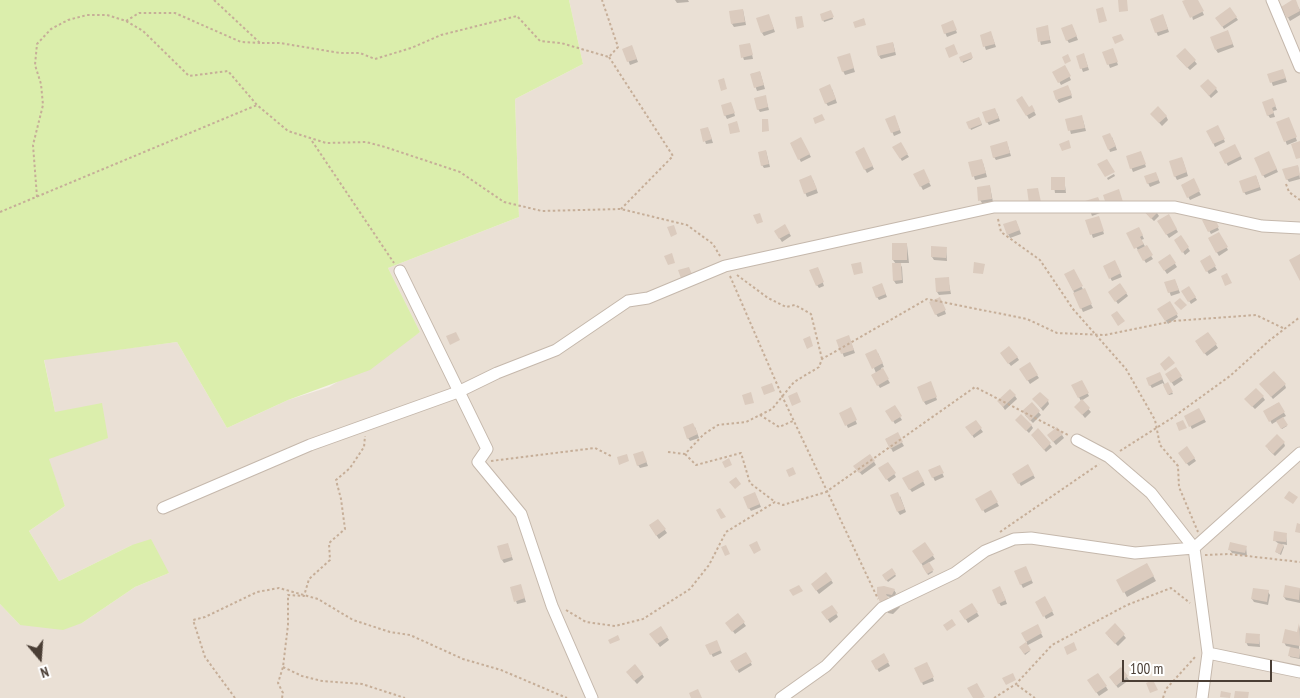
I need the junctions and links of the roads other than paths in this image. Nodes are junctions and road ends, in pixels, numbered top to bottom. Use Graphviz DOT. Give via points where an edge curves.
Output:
graph roads {
  1 [pos="1272,0"];
  2 [pos="1300,67"];
  3 [pos="1300,228"];
  4 [pos="400,271"];
  5 [pos="458,392"];
  6 [pos="1077,440"];
  7 [pos="1300,453"];
  8 [pos="163,508"];
  9 [pos="1194,548"];
  10 [pos="1208,653"];
  11 [pos="1300,672"];
  12 [pos="592,698"];
  13 [pos="781,698"];
  14 [pos="1202,698"];
  1 -- 2 [label="street"];
  3 -- 5 [label="street" via="1262,226 1175,206 994,207 725,266 648,298 628,301 556,350 496,372"];
  4 -- 5 [label="street"];
  5 -- 8 [label="street" via="366,424"];
  5 -- 12 [label="street" via="487,449 478,462 521,514 552,606"];
  6 -- 9 [label="street" via="1109,457 1151,493"];
  7 -- 9 [label="street"];
  9 -- 10 [label="street"];
  9 -- 13 [label="street" via="1135,553 1031,538 1014,539 985,551 930,587 882,608 826,666"];
  10 -- 11 [label="street"];
  10 -- 14 [label="street"];
}
